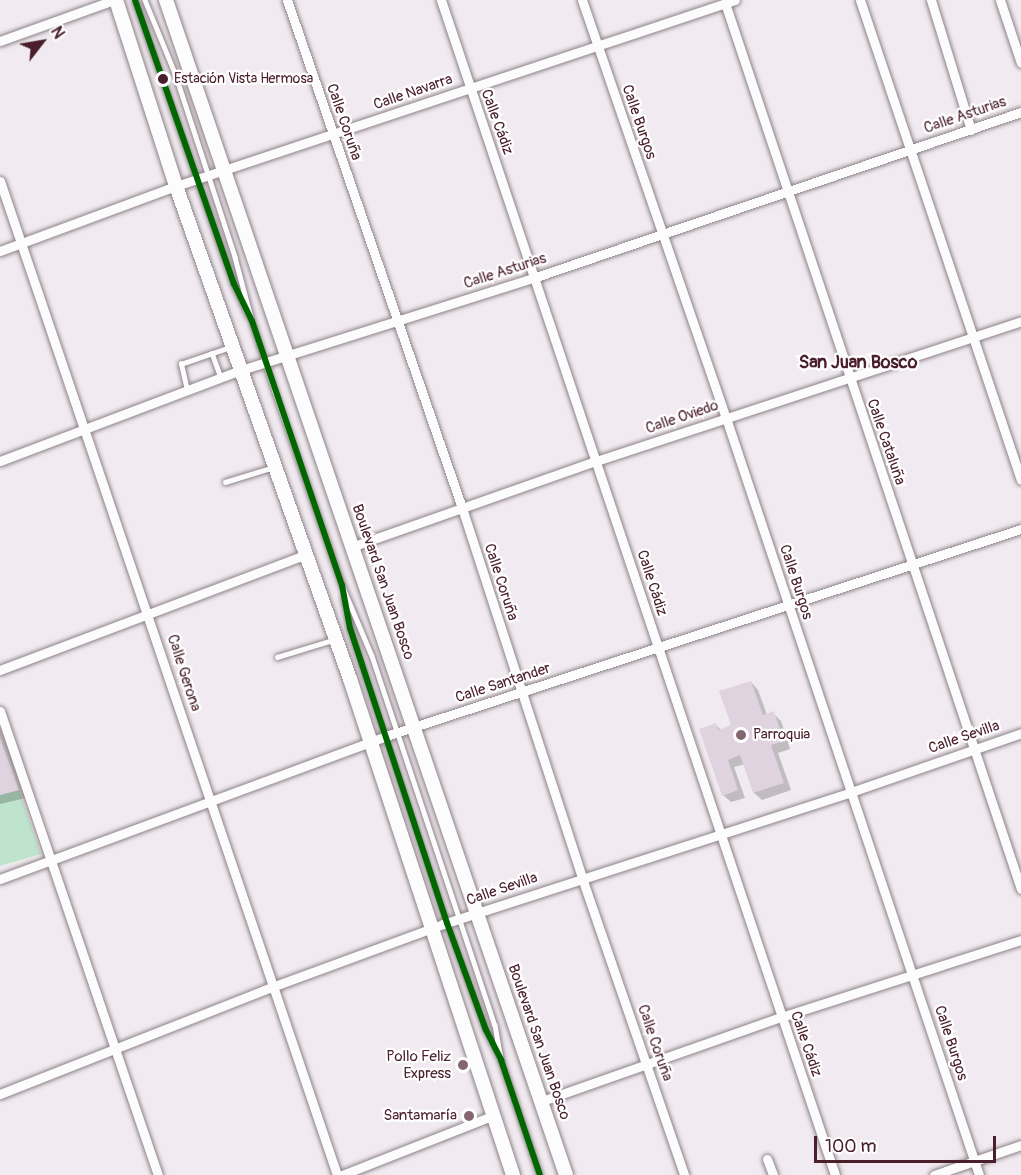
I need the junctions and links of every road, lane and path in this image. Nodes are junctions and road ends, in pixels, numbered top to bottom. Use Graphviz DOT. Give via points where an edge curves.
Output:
graph roads {
  1 [pos="115,0"];
  2 [pos="135,0"];
  3 [pos="145,0"];
  4 [pos="166,0"];
  5 [pos="287,0"];
  6 [pos="441,0"];
  7 [pos="582,0"];
  8 [pos="735,0"];
  9 [pos="860,0"];
  10 [pos="931,0"];
  11 [pos="1000,0"];
  12 [pos="725,3"];
  13 [pos="0,41"];
  14 [pos="596,44"];
  15 [pos="1021,63"];
  16 [pos="469,88"];
  17 [pos="1021,112"];
  18 [pos="971,130"];
  19 [pos="332,136"];
  20 [pos="909,150"];
  21 [pos="226,170"];
  22 [pos="208,175"];
  23 [pos="196,179"];
  24 [pos="0,181"];
  25 [pos="176,186"];
  26 [pos="787,192"];
  27 [pos="662,235"];
  28 [pos="21,243"];
  29 [pos="0,251"];
  30 [pos="536,277"];
  31 [pos="252,321"];
  32 [pos="1021,321"];
  33 [pos="398,322"];
  34 [pos="972,338"];
  35 [pos="233,346"];
  36 [pos="212,353"];
  37 [pos="287,355"];
  38 [pos="265,363"];
  39 [pos="241,370"];
  40 [pos="221,378"];
  41 [pos="849,378"];
  42 [pos="187,391"];
  43 [pos="726,418"];
  44 [pos="85,431"];
  45 [pos="596,461"];
  46 [pos="0,462"];
  47 [pos="274,467"];
  48 [pos="1021,480"];
  49 [pos="225,482"];
  50 [pos="462,508"];
  51 [pos="1021,529"];
  52 [pos="354,546"];
  53 [pos="304,555"];
  54 [pos="912,565"];
  55 [pos="342,585"];
  56 [pos="788,606"];
  57 [pos="149,614"];
  58 [pos="336,639"];
  59 [pos="659,649"];
  60 [pos="277,657"];
  61 [pos="0,670"];
  62 [pos="521,692"];
  63 [pos="0,711"];
  64 [pos="414,728"];
  65 [pos="398,732"];
  66 [pos="1021,733"];
  67 [pos="386,736"];
  68 [pos="369,742"];
  69 [pos="975,750"];
  70 [pos="851,792"];
  71 [pos="211,802"];
  72 [pos="721,832"];
  73 [pos="51,860"];
  74 [pos="582,878"];
  75 [pos="0,879"];
  76 [pos="1021,889"];
  77 [pos="478,913"];
  78 [pos="460,919"];
  79 [pos="447,923"];
  80 [pos="432,928"];
  81 [pos="1021,940"];
  82 [pos="913,974"];
  83 [pos="272,987"];
  84 [pos="781,1017"];
  85 [pos="116,1048"];
  86 [pos="501,1060"];
  87 [pos="647,1065"];
  88 [pos="0,1094"];
  89 [pos="542,1101"];
  90 [pos="494,1115"];
  91 [pos="1021,1145"];
  92 [pos="767,1159"];
  93 [pos="974,1162"];
  94 [pos="158,1175"];
  95 [pos="337,1175"];
  96 [pos="342,1175"];
  97 [pos="513,1175"];
  98 [pos="540,1175"];
  99 [pos="566,1175"];
  100 [pos="684,1175"];
  101 [pos="773,1175"];
  102 [pos="835,1175"];
  103 [pos="934,1175"];
  104 [pos="979,1175"];
  1 -- 13 [label="street"];
  1 -- 25 [label="street"];
  2 -- 23 [label="lane"];
  3 -- 22 [label="lane" via="175,73"];
  4 -- 21 [label="street, Boulevard San Juan Bosco"];
  5 -- 19 [label="street, Calle Coruña"];
  6 -- 16 [label="street, Calle Cádiz"];
  7 -- 14 [label="street, Calle Burgos"];
  8 -- 12 [label="street, Calle Navarra"];
  9 -- 20 [label="street"];
  10 -- 18 [label="street"];
  11 -- 15 [label="street"];
  12 -- 14 [label="street, Calle Navarra"];
  12 -- 26 [label="street, Calle Cataluña"];
  14 -- 16 [label="street, Calle Navarra"];
  14 -- 27 [label="street, Calle Burgos"];
  16 -- 19 [label="street, Calle Navarra"];
  16 -- 30 [label="street, Calle Cádiz"];
  17 -- 18 [label="street, Calle Asturias"];
  18 -- 20 [label="street, Calle Asturias"];
  19 -- 21 [label="street, Calle Navarra"];
  19 -- 33 [label="street, Calle Coruña"];
  20 -- 26 [label="street, Calle Asturias"];
  20 -- 34 [label="street"];
  21 -- 22 [label="street, Calle Navarra"];
  21 -- 37 [label="street, Boulevard San Juan Bosco"];
  22 -- 23 [label="street, Calle Navarra"];
  22 -- 31 [label="lane"];
  23 -- 25 [label="street, Calle Navarra"];
  23 -- 31 [label="lane" via="234,284"];
  24 -- 28 [label="street, Calle Gerona"];
  25 -- 28 [label="street, Calle Navarra"];
  25 -- 35 [label="street"];
  26 -- 27 [label="street, Calle Asturias"];
  26 -- 41 [label="street, Calle Cataluña"];
  27 -- 30 [label="street, Calle Asturias"];
  27 -- 43 [label="street, Calle Burgos"];
  28 -- 29 [label="street, Calle Navarra"];
  28 -- 44 [label="street, Calle Gerona"];
  30 -- 33 [label="street, Calle Asturias"];
  30 -- 45 [label="street, Calle Cádiz"];
  31 -- 38 [label="lane"];
  32 -- 34 [label="street, Calle Oviedo"];
  33 -- 37 [label="street, Calle Asturias"];
  33 -- 50 [label="street, Calle Coruña"];
  34 -- 41 [label="street, Calle Oviedo"];
  34 -- 48 [label="street"];
  35 -- 36 [label="lane"];
  35 -- 39 [label="street"];
  36 -- 40 [label="lane"];
  36 -- 42 [label="lane" via="181,364"];
  37 -- 38 [label="street, Calle Asturias"];
  37 -- 52 [label="street, Boulevard San Juan Bosco"];
  38 -- 39 [label="street, Calle Asturias"];
  38 -- 55 [label="lane"];
  39 -- 40 [label="street, Calle Asturias"];
  39 -- 47 [label="street"];
  40 -- 42 [label="street, Calle Asturias"];
  41 -- 43 [label="street, Calle Oviedo"];
  41 -- 54 [label="street, Calle Cataluña"];
  42 -- 44 [label="street, Calle Asturias"];
  43 -- 45 [label="street, Calle Oviedo"];
  43 -- 56 [label="street, Calle Burgos"];
  44 -- 46 [label="street, Calle Asturias"];
  44 -- 57 [label="street, Calle Gerona"];
  45 -- 50 [label="street, Calle Oviedo"];
  45 -- 59 [label="street, Calle Cádiz"];
  47 -- 49 [label="lane"];
  47 -- 53 [label="street"];
  50 -- 52 [label="street, Calle Oviedo"];
  50 -- 62 [label="street, Calle Coruña"];
  51 -- 54 [label="street, Calle Santander"];
  52 -- 64 [label="street, Boulevard San Juan Bosco"];
  53 -- 57 [label="street"];
  53 -- 58 [label="street"];
  54 -- 56 [label="street, Calle Santander"];
  54 -- 69 [label="street, Calle Cataluña"];
  55 -- 65 [label="lane"];
  55 -- 67 [label="lane" via="350,628"];
  56 -- 59 [label="street, Calle Santander"];
  56 -- 70 [label="street, Calle Burgos"];
  57 -- 61 [label="street"];
  57 -- 71 [label="street, Calle Gerona"];
  58 -- 60 [label="lane"];
  58 -- 68 [label="street"];
  59 -- 62 [label="street, Calle Santander"];
  59 -- 72 [label="street, Calle Cádiz"];
  62 -- 64 [label="street, Calle Santander"];
  62 -- 74 [label="street, Calle Coruña"];
  63 -- 73 [label="street"];
  64 -- 65 [label="street, Calle Santander"];
  64 -- 77 [label="street, Boulevard San Juan Bosco"];
  65 -- 67 [label="street, Calle Santander"];
  65 -- 78 [label="lane"];
  66 -- 69 [label="street, Calle Sevilla"];
  67 -- 68 [label="street, Calle Santander"];
  67 -- 79 [label="lane"];
  68 -- 71 [label="street, Calle Santander"];
  68 -- 80 [label="street"];
  69 -- 70 [label="street, Calle Sevilla"];
  69 -- 76 [label="street, Calle Cataluña"];
  70 -- 72 [label="street, Calle Sevilla"];
  70 -- 82 [label="street, Calle Burgos"];
  71 -- 73 [label="street, Calle Santander"];
  71 -- 83 [label="street, Calle Gerona"];
  72 -- 74 [label="street, Calle Sevilla"];
  72 -- 84 [label="street, Calle Cádiz"];
  73 -- 75 [label="street, Calle Santander"];
  73 -- 85 [label="street"];
  74 -- 77 [label="street, Calle Sevilla"];
  74 -- 87 [label="street, Calle Coruña"];
  77 -- 78 [label="street, Calle Sevilla"];
  77 -- 89 [label="street, Boulevard San Juan Bosco"];
  78 -- 79 [label="street, Calle Sevilla"];
  78 -- 86 [label="lane" via="495,1026"];
  79 -- 80 [label="street, Calle Sevilla"];
  79 -- 86 [label="lane"];
  80 -- 83 [label="street, Calle Sevilla"];
  80 -- 90 [label="street"];
  81 -- 82 [label="street"];
  82 -- 84 [label="street"];
  82 -- 93 [label="street, Calle Burgos"];
  83 -- 85 [label="street, Calle Sevilla"];
  83 -- 95 [label="street, Calle Gerona"];
  84 -- 87 [label="street"];
  84 -- 102 [label="street, Calle Cádiz"];
  85 -- 88 [label="street, Calle Sevilla"];
  85 -- 94 [label="street"];
  86 -- 98 [label="lane"];
  87 -- 89 [label="street"];
  87 -- 100 [label="street, Calle Coruña"];
  89 -- 99 [label="street, Boulevard San Juan Bosco"];
  90 -- 96 [label="street"];
  90 -- 97 [label="street"];
  91 -- 93 [label="street"];
  92 -- 101 [label="street"];
  93 -- 103 [label="street"];
  93 -- 104 [label="street, Calle Burgos"];
}
